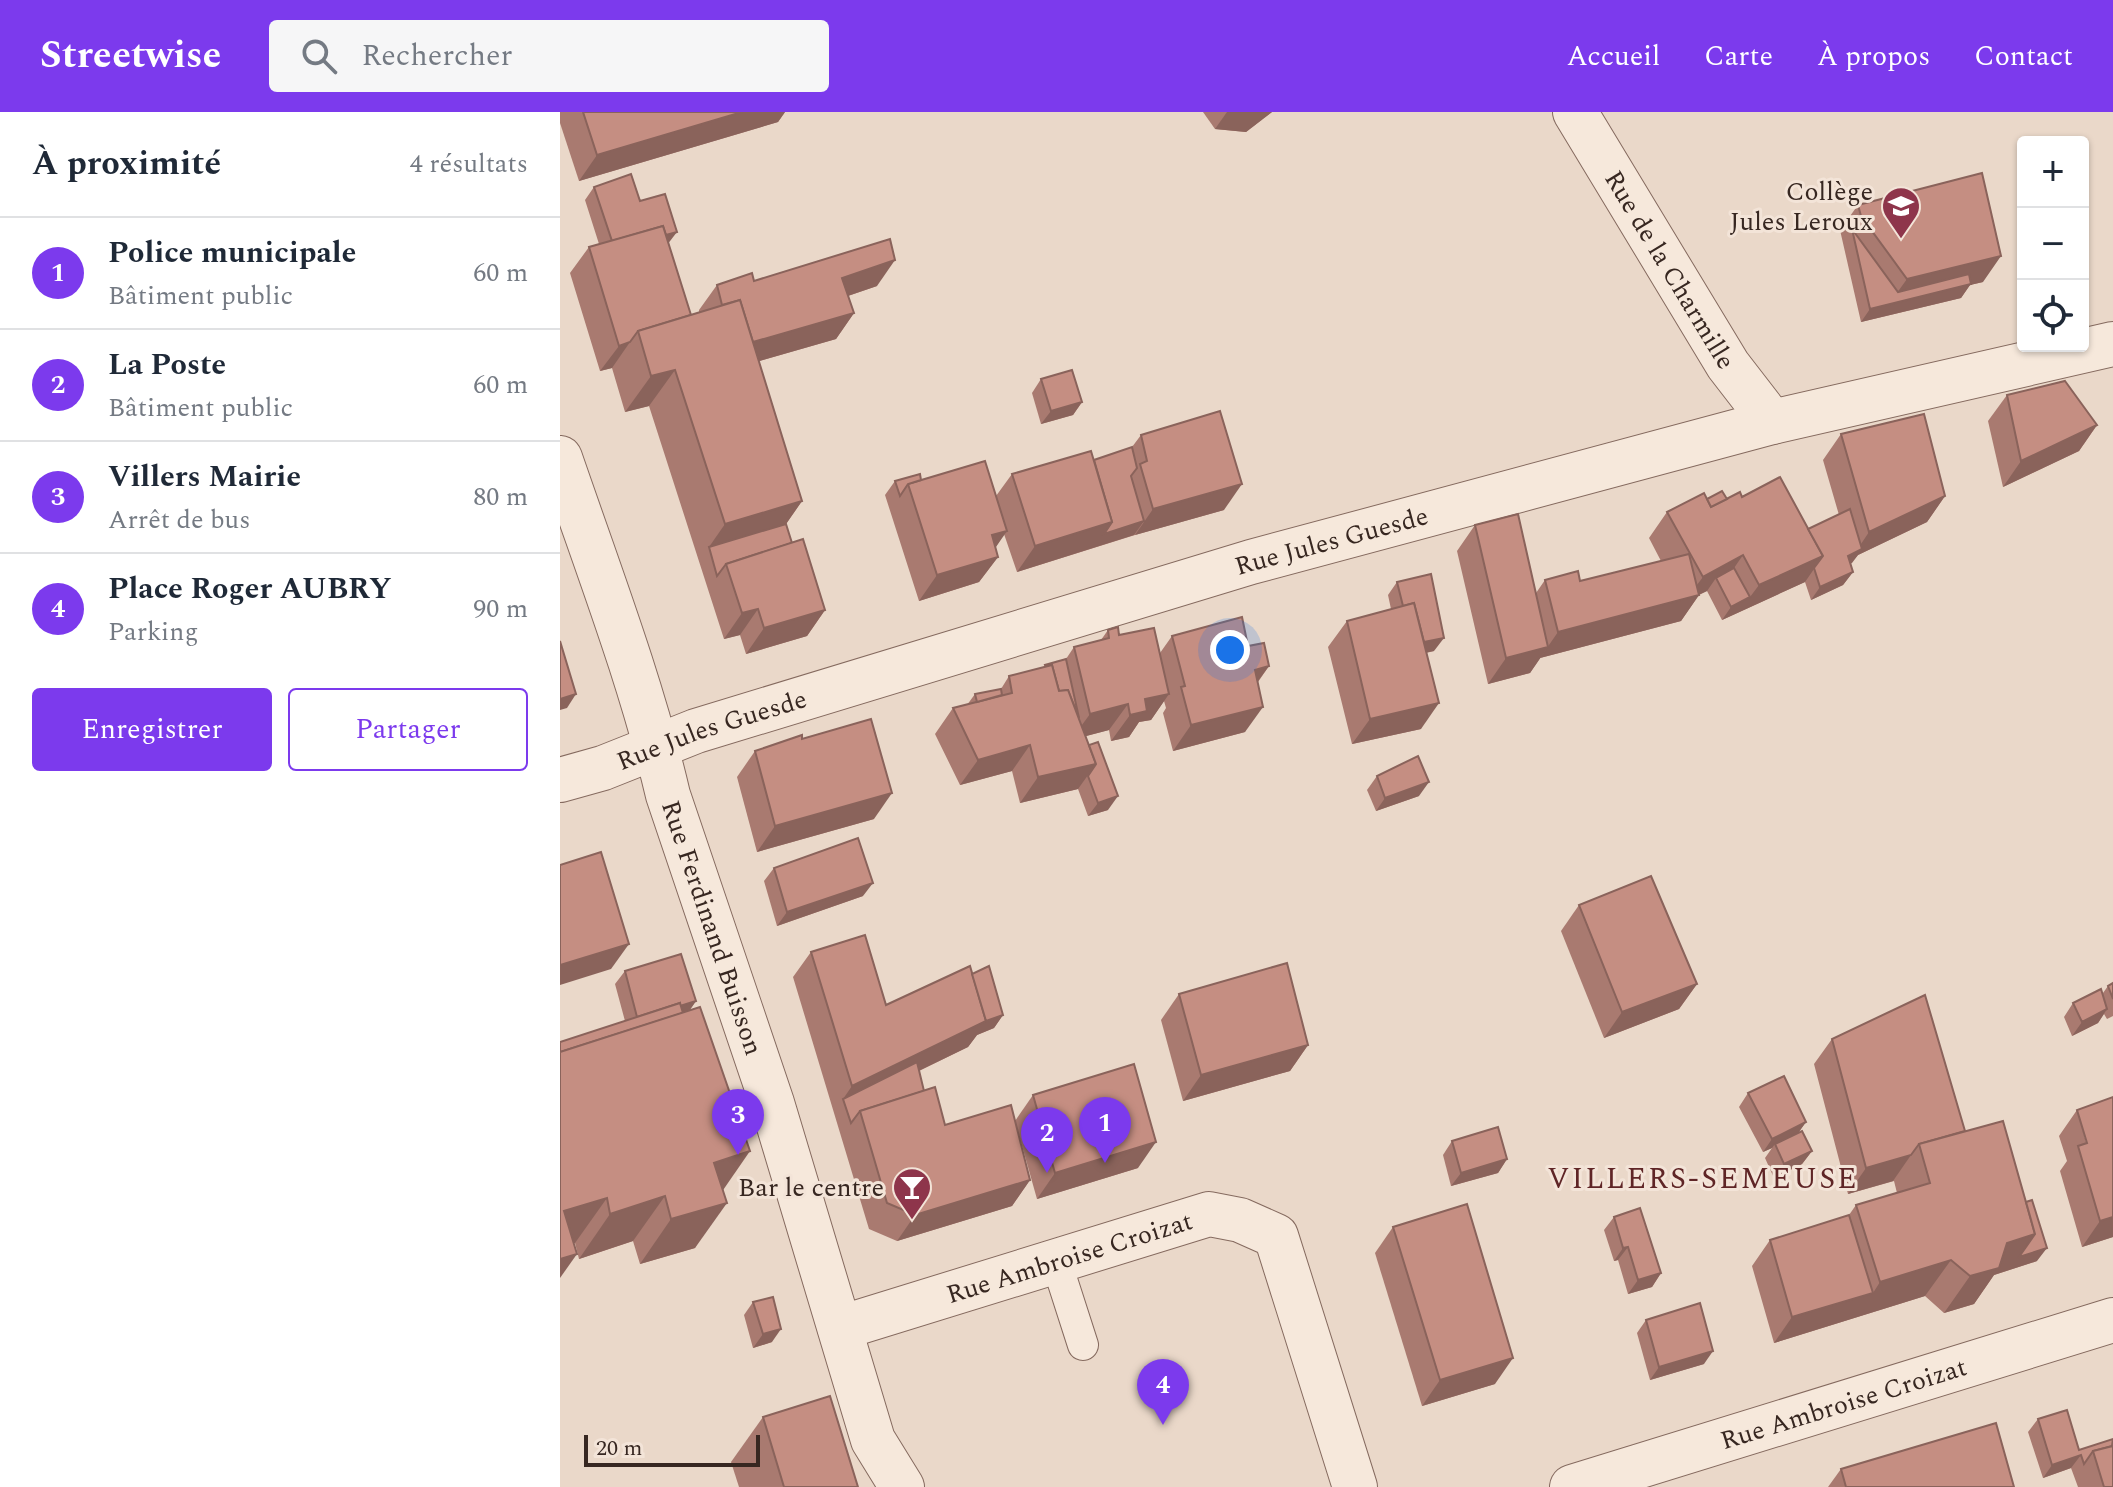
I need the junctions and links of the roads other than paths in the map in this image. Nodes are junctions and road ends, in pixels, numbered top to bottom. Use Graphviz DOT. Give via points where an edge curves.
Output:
graph roads {
  1 [pos="1575,112"];
  2 [pos="2113,344"];
  3 [pos="1772,422"];
  4 [pos="560,458"];
  5 [pos="656,746"];
  6 [pos="560,780"];
  7 [pos="1056,1261"];
  8 [pos="2113,1320"];
  9 [pos="840,1328"];
  10 [pos="1083,1345"];
  11 [pos="902,1487"];
  12 [pos="1355,1487"];
  13 [pos="1572,1487"];
  1 -- 3 [label="street, Rue de la Charmille" via="1728,365"];
  2 -- 3 [label="street, Rue Jules Guesde"];
  3 -- 5 [label="street, Rue Jules Guesde" via="1251,562"];
  4 -- 5 [label="street, Rue Ferdinand Buisson"];
  5 -- 6 [label="street, Rue Jules Guesde"];
  5 -- 9 [label="street, Rue Ferdinand Buisson"];
  7 -- 9 [label="street, Rue Ambroise Croizat"];
  7 -- 10 [label="lane"];
  7 -- 12 [label="street, Rue Ambroise Croizat" via="1209,1214 1276,1236"];
  8 -- 13 [label="street, Rue Ambroise Croizat"];
  9 -- 11 [label="street, Rue Ferdinand Buisson" via="873,1440"];
}
